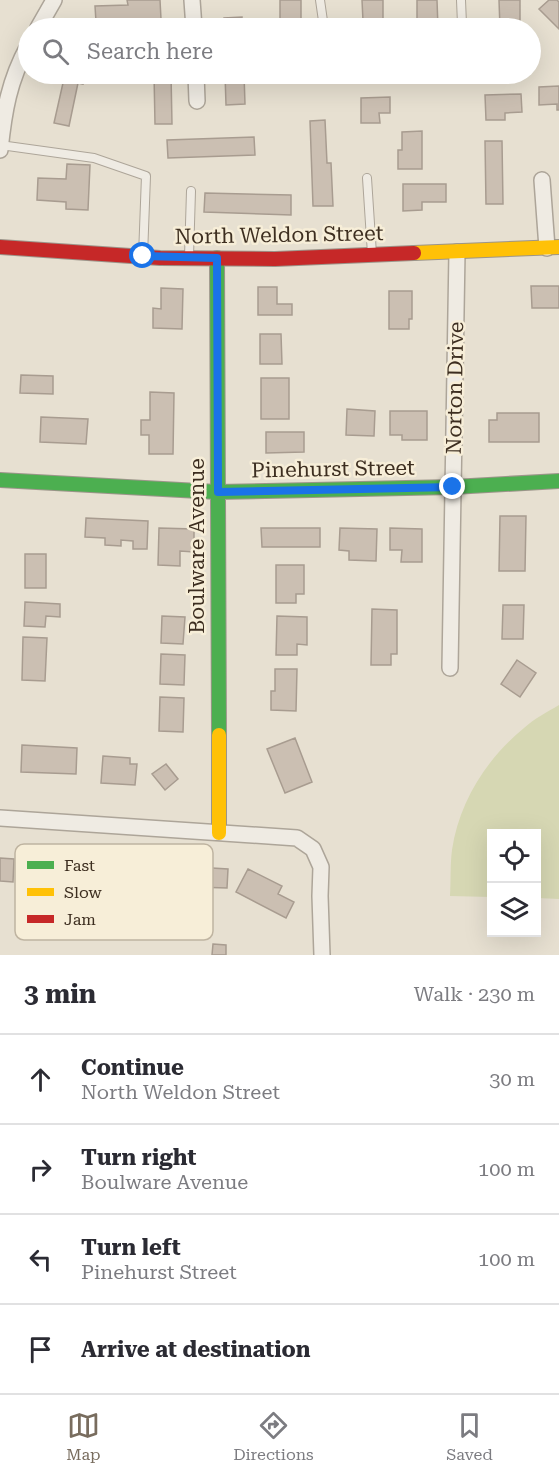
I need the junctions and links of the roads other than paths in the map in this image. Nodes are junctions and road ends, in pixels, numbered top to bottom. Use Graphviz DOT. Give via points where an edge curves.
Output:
graph roads {
  1 [pos="54,0"];
  2 [pos="192,0"];
  3 [pos="321,0"];
  4 [pos="461,0"];
  5 [pos="44,18"];
  6 [pos="193,18"];
  7 [pos="323,18"];
  8 [pos="462,18"];
  9 [pos="18,65"];
  10 [pos="196,84"];
  11 [pos="197,101"];
  12 [pos="0,145"];
  13 [pos="0,150"];
  14 [pos="366,178"];
  15 [pos="542,180"];
  16 [pos="191,190"];
  17 [pos="0,247"];
  18 [pos="553,248"];
  19 [pos="457,252"];
  20 [pos="372,255"];
  21 [pos="143,256"];
  22 [pos="189,258"];
  23 [pos="217,258"];
  24 [pos="0,480"];
  25 [pos="559,480"];
  26 [pos="453,487"];
  27 [pos="218,492"];
  28 [pos="450,668"];
  29 [pos="0,818"];
  30 [pos="219,833"];
  31 [pos="322,955"];
  1 -- 5 [label="street"];
  2 -- 6 [label="street"];
  3 -- 7 [label="lane"];
  4 -- 8 [label="lane"];
  9 -- 12 [label="street" via="4,108"];
  10 -- 11 [label="street"];
  12 -- 13 [label="street"];
  12 -- 21 [label="lane" via="94,158 146,176"];
  14 -- 20 [label="lane"];
  15 -- 18 [label="street"];
  16 -- 22 [label="lane"];
  17 -- 21 [label="street, North Weldon Street"];
  18 -- 19 [label="street, North Weldon Street"];
  19 -- 20 [label="street, North Weldon Street"];
  19 -- 26 [label="street, Norton Drive"];
  20 -- 23 [label="street, North Weldon Street"];
  21 -- 22 [label="street, North Weldon Street"];
  22 -- 23 [label="street, North Weldon Street"];
  23 -- 27 [label="street, Boulware Avenue"];
  24 -- 27 [label="street, Pinehurst Street"];
  25 -- 26 [label="street, Pinehurst Street"];
  26 -- 27 [label="street, Pinehurst Street"];
  26 -- 28 [label="street, Norton Drive"];
  27 -- 30 [label="street, Boulware Avenue"];
  29 -- 30 [label="street"];
  30 -- 31 [label="street" via="297,838 313,849 321,867"];
}
